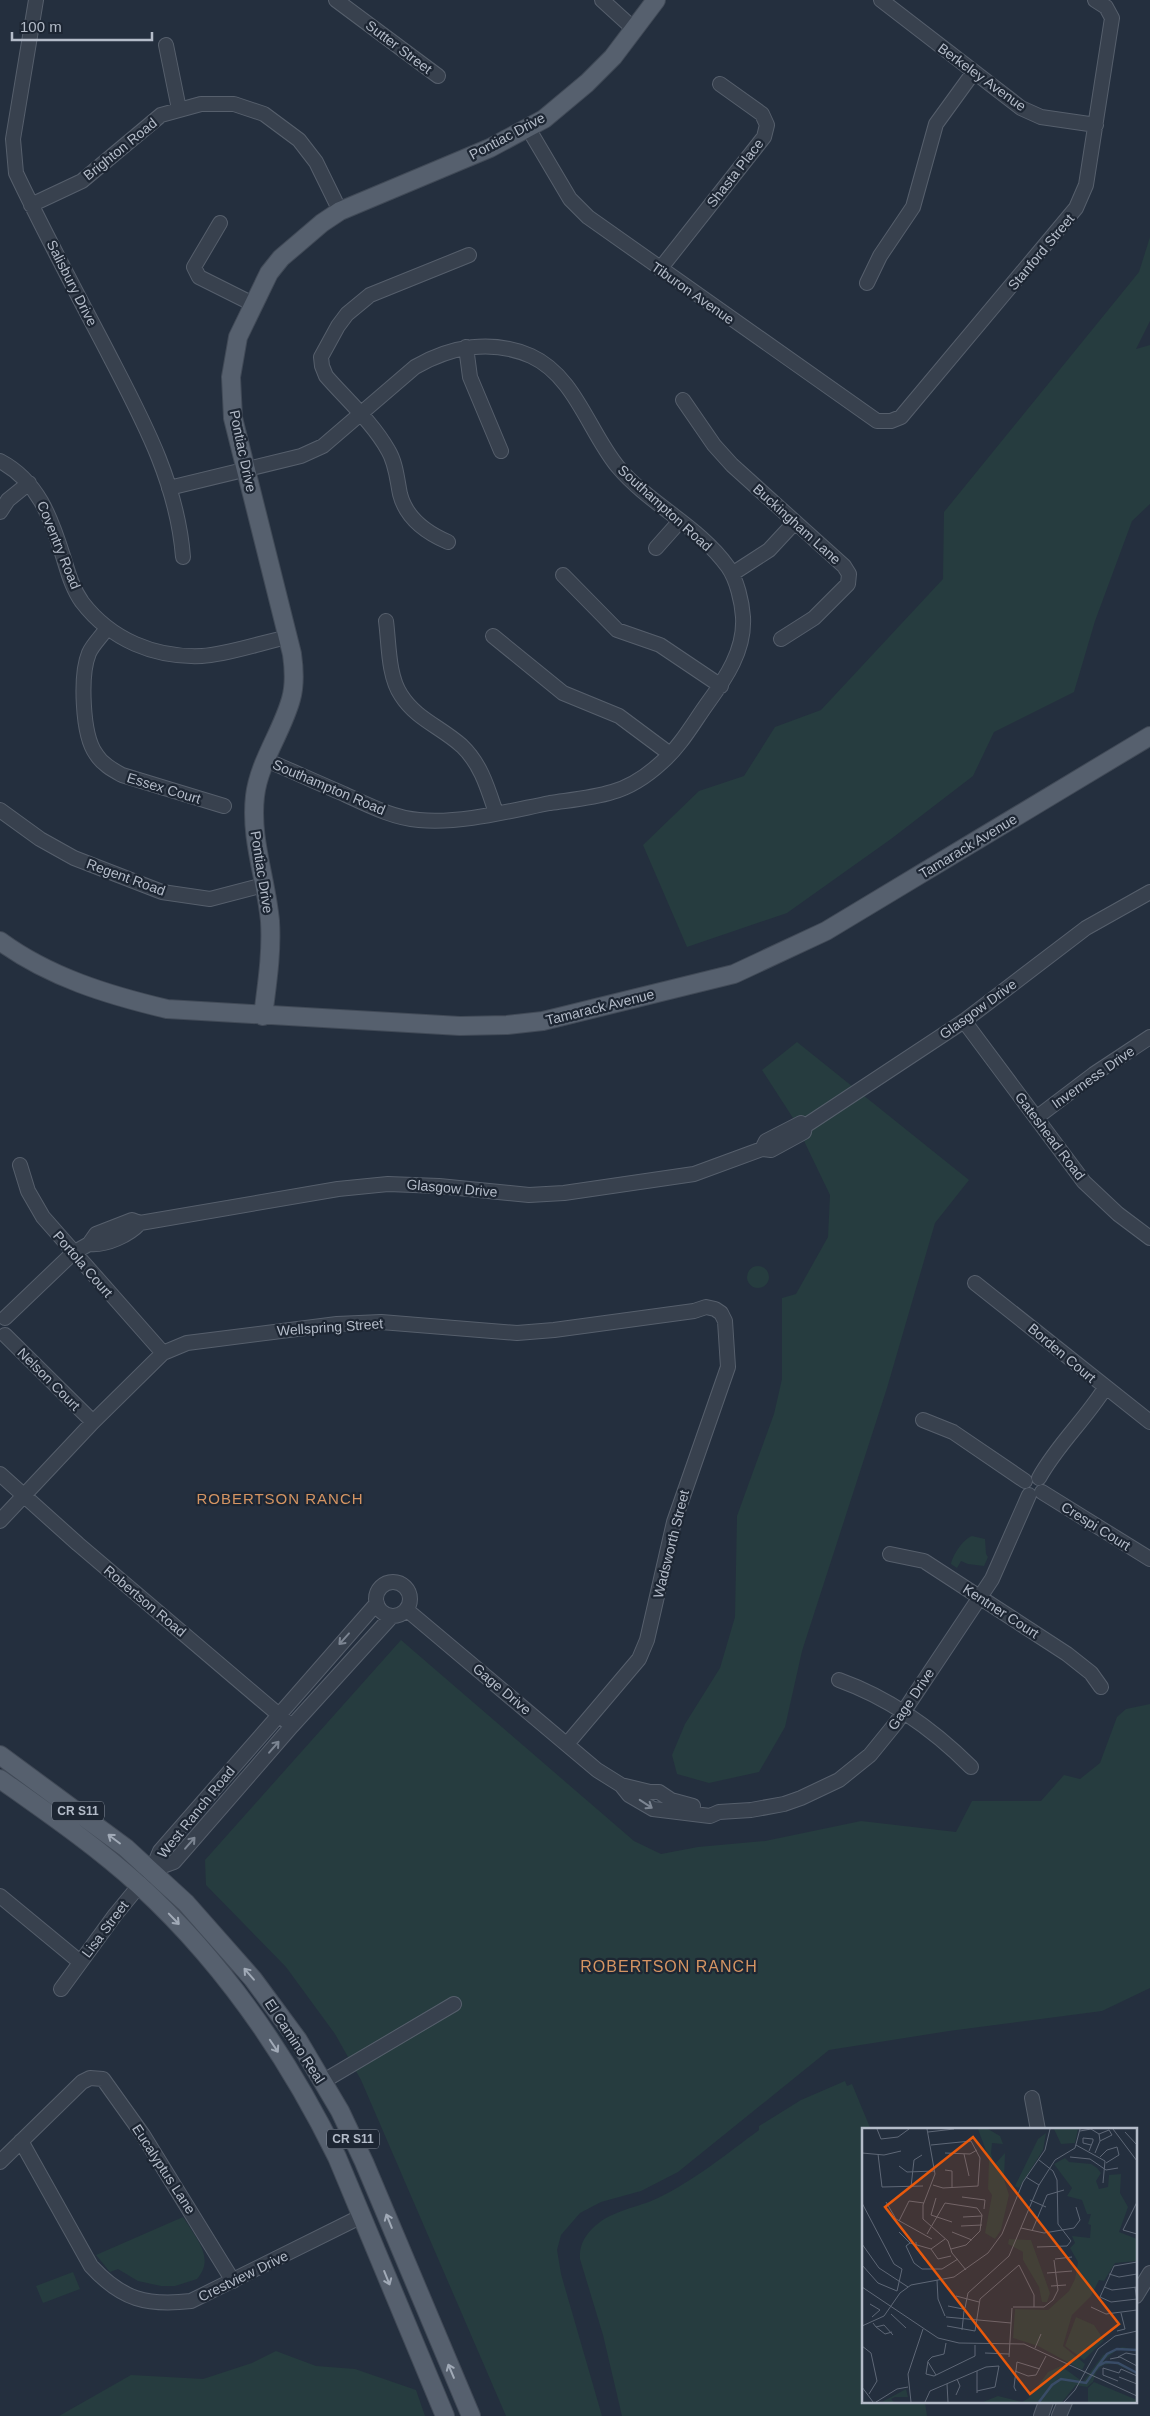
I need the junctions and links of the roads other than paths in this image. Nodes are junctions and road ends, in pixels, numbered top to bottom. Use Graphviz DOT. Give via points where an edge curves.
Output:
graph roads {
  1 [pos="36,0"];
  2 [pos="602,0"];
  3 [pos="656,0"];
  4 [pos="881,0"];
  5 [pos="1095,0"];
  6 [pos="343,2"];
  7 [pos="635,30"];
  8 [pos="166,45"];
  9 [pos="973,73"];
  10 [pos="438,76"];
  11 [pos="720,84"];
  12 [pos="179,109"];
  13 [pos="1096,124"];
  14 [pos="528,128"];
  15 [pos="31,205"];
  16 [pos="340,212"];
  17 [pos="220,223"];
  18 [pos="469,255"];
  19 [pos="660,269"];
  20 [pos="867,283"];
  21 [pos="253,304"];
  22 [pos="466,347"];
  23 [pos="683,400"];
  24 [pos="361,416"];
  25 [pos="891,421"];
  26 [pos="501,451"];
  27 [pos="0,461"];
  28 [pos="246,470"];
  29 [pos="29,483"];
  30 [pos="170,488"];
  31 [pos="0,512"];
  32 [pos="680,521"];
  33 [pos="796,522"];
  34 [pos="448,542"];
  35 [pos="656,548"];
  36 [pos="183,557"];
  37 [pos="732,574"];
  38 [pos="563,575"];
  39 [pos="386,621"];
  40 [pos="107,628"];
  41 [pos="493,636"];
  42 [pos="288,637"];
  43 [pos="781,639"];
  44 [pos="721,686"];
  45 [pos="1150,736"];
  46 [pos="670,754"];
  47 [pos="266,760"];
  48 [pos="224,806"];
  49 [pos="0,810"];
  50 [pos="496,813"];
  51 [pos="264,885"];
  52 [pos="1150,892"];
  53 [pos="0,941"];
  54 [pos="263,1016"];
  55 [pos="964,1021"];
  56 [pos="1150,1038"];
  57 [pos="1036,1118"];
  58 [pos="20,1166"];
  59 [pos="1150,1238"];
  60 [pos="73,1253"];
  61 [pos="975,1283"];
  62 [pos="3,1317"];
  63 [pos="726,1321"];
  64 [pos="2,1337"];
  65 [pos="163,1353"];
  66 [pos="1104,1388"];
  67 [pos="923,1420"];
  68 [pos="93,1422"];
  69 [pos="1150,1422"];
  70 [pos="0,1474"];
  71 [pos="1039,1478"];
  72 [pos="1025,1481"];
  73 [pos="1036,1494"];
  74 [pos="24,1497"];
  75 [pos="0,1521"];
  76 [pos="890,1554"];
  77 [pos="1150,1559"];
  78 [pos="980,1598"];
  79 [pos="377,1603"];
  80 [pos="407,1610"];
  81 [pos="392,1616"];
  82 [pos="840,1680"];
  83 [pos="1101,1687"];
  84 [pos="903,1711"];
  85 [pos="278,1714"];
  86 [pos="292,1726"];
  87 [pos="567,1744"];
  88 [pos="0,1756"];
  89 [pos="971,1767"];
  90 [pos="0,1779"];
  91 [pos="152,1870"];
  92 [pos="139,1885"];
  93 [pos="0,1896"];
  94 [pos="80,1962"];
  95 [pos="61,1989"];
  96 [pos="454,2004"];
  97 [pos="322,2082"];
  98 [pos="1032,2098"];
  99 [pos="1038,2128"];
  100 [pos="21,2141"];
  101 [pos="0,2162"];
  102 [pos="362,2216"];
  103 [pos="1145,2277"];
  104 [pos="233,2281"];
  105 [pos="1138,2292"];
  106 [pos="1045,2404"];
  107 [pos="1063,2404"];
  108 [pos="445,2416"];
  109 [pos="471,2416"];
  110 [pos="1041,2416"];
  111 [pos="1058,2416"];
  1 -- 15 [label="street, Salisbury Drive" via="13,139 16,173"];
  2 -- 7 [label="street"];
  3 -- 7 [label="main road, Pontiac Drive"];
  4 -- 9 [label="street, Berkeley Avenue"];
  5 -- 13 [label="street, Stanford Street" via="1110,11 1112,18"];
  6 -- 10 [label="street, Sutter Street"];
  7 -- 14 [label="main road, Pontiac Drive" via="587,83 544,119"];
  8 -- 12 [label="street"];
  9 -- 13 [label="street, Berkeley Avenue" via="1021,108 1041,117"];
  9 -- 20 [label="street" via="936,124 913,207 880,256"];
  11 -- 19 [label="street, Shasta Place" via="762,114 767,125 764,137"];
  12 -- 15 [label="street, Brighton Road" via="161,115 82,181"];
  12 -- 16 [label="street, Brighton Road" via="202,104 234,104 278,122 299,140 316,162"];
  13 -- 25 [label="street, Stanford Street" via="1086,185 1076,208 901,417"];
  14 -- 16 [label="main road, Pontiac Drive" via="490,148"];
  14 -- 19 [label="street, Tiburon Avenue" via="570,199 588,217"];
  15 -- 30 [label="street, Salisbury Drive" via="151,436"];
  16 -- 21 [label="main road, Pontiac Drive" via="281,258"];
  17 -- 21 [label="street" via="194,267 199,277"];
  18 -- 24 [label="street" via="370,295 338,326 321,357 322,366 326,376"];
  19 -- 25 [label="street, Tiburon Avenue" via="877,421"];
  21 -- 28 [label="main road, Pontiac Drive" via="238,337 231,377 233,418"];
  22 -- 24 [label="street, Southampton Road" via="431,357 415,367"];
  22 -- 26 [label="street" via="470,377"];
  22 -- 32 [label="street, Southampton Road" via="507,348 550,368 566,385 618,467"];
  23 -- 33 [label="street, Buckingham Lane" via="732,466"];
  24 -- 28 [label="street, Southampton Road" via="323,446 301,456"];
  24 -- 34 [label="street" via="389,452 408,512 436,537"];
  27 -- 29 [label="street, Coventry Road"];
  28 -- 30 [label="street, Southampton Road"];
  28 -- 42 [label="main road, Pontiac Drive"];
  29 -- 31 [label="street" via="8,500"];
  29 -- 40 [label="street, Coventry Road" via="41,498 53,523 71,582 82,602"];
  30 -- 36 [label="street, Salisbury Drive"];
  32 -- 35 [label="street"];
  32 -- 37 [label="street, Southampton Road"];
  33 -- 37 [label="street" via="769,550"];
  33 -- 43 [label="street, Buckingham Lane" via="844,566 848,584 814,618"];
  37 -- 44 [label="street, Southampton Road" via="743,621 739,647"];
  38 -- 44 [label="street" via="617,630 660,646"];
  39 -- 50 [label="street" via="400,694 418,716 463,747 478,765"];
  40 -- 42 [label="street, Coventry Road" via="156,653 203,656"];
  40 -- 48 [label="street, Essex Court" via="89,652 83,679 89,741 96,754 108,767 122,775"];
  41 -- 46 [label="street" via="563,693 619,716"];
  42 -- 47 [label="main road, Pontiac Drive" via="294,668 292,698"];
  44 -- 46 [label="street, Southampton Road"];
  45 -- 54 [label="main road, Tamarack Avenue" via="826,932 734,974 543,1021 507,1025 460,1026"];
  46 -- 50 [label="street, Southampton Road" via="644,776 614,792"];
  47 -- 50 [label="street, Southampton Road" via="380,810 416,820 436,821"];
  47 -- 51 [label="main road, Pontiac Drive" via="256,788 254,830"];
  49 -- 51 [label="street, Regent Road" via="40,839 74,858 162,892 210,898"];
  51 -- 54 [label="main road, Pontiac Drive" via="270,920 270,956"];
  52 -- 55 [label="street, Glasgow Drive" via="1086,928"];
  53 -- 54 [label="main road, Tamarack Avenue" via="26,958 80,984 124,999 167,1009"];
  55 -- 57 [label="street, Gateshead Road"];
  55 -- 60 [label="street, Glasgow Drive" via="805,1126 801,1123 766,1141 762,1149 694,1174 529,1195 388,1184 338,1189 140,1223 132,1220 116,1232 96,1234 89,1244"];
  56 -- 57 [label="street, Inverness Drive" via="1094,1074"];
  57 -- 59 [label="street, Gateshead Road" via="1084,1182"];
  58 -- 60 [label="street, Portola Court" via="28,1191 43,1218"];
  60 -- 62 [label="street, Glasgow Drive"];
  60 -- 65 [label="street, Portola Court"];
  61 -- 66 [label="street, Borden Court"];
  62 -- 64 [label="street" via="9,1329"];
  63 -- 65 [label="street, Wellspring Street" via="715,1309 706,1307 601,1324 517,1333 381,1322 337,1324 205,1339"];
  63 -- 87 [label="street, Wadsworth Street" via="728,1367 674,1522 647,1640 639,1659"];
  64 -- 68 [label="street, Nelson Court"];
  65 -- 68 [label="street, Wellspring Street"];
  66 -- 69 [label="street, Borden Court"];
  66 -- 71 [label="street" via="1051,1457"];
  67 -- 72 [label="street" via="953,1432"];
  68 -- 74 [label="street, Wellspring Street"];
  70 -- 74 [label="street, Robertson Road"];
  71 -- 72 [label="street" via="1030,1477"];
  71 -- 73 [label="street" via="1043,1482"];
  72 -- 73 [label="street" via="1024,1491"];
  73 -- 77 [label="street, Crespi Court"];
  73 -- 78 [label="street, Gage Drive"];
  74 -- 75 [label="street, Wellspring Street"];
  74 -- 85 [label="street, Robertson Road"];
  76 -- 78 [label="street, Kentner Court" via="924,1561"];
  78 -- 83 [label="street, Kentner Court" via="1067,1654 1091,1673"];
  78 -- 84 [label="street, Gage Drive"];
  79 -- 80 [label="street" via="381,1587 397,1583 407,1588 410,1599"];
  79 -- 81 [label="street" via="382,1612"];
  79 -- 85 [label="street, West Ranch Road, one-way"];
  80 -- 81 [label="street"];
  80 -- 87 [label="street, Gage Drive"];
  81 -- 86 [label="street, West Ranch Road"];
  82 -- 84 [label="street" via="870,1691"];
  84 -- 87 [label="street, Gage Drive" via="870,1755 839,1780 801,1798 750,1810 719,1812 670,1805 659,1792 621,1785 597,1770"];
  84 -- 89 [label="street"];
  85 -- 86 [label="street, Robertson Road"];
  85 -- 91 [label="street, West Ranch Road" via="160,1851"];
  91 -- 86 [label="street, West Ranch Road, one-way" via="174,1862"];
  91 -- 88 [label="main road, El Camino Real / CR S11, one-way" via="74,1808"];
  90 -- 92 [label="main road, El Camino Real / CR S11" via="88,1842"];
  91 -- 92 [label="street, Lisa Street"];
  97 -- 91 [label="main road, El Camino Real / CR S11, one-way" via="298,2040 253,1979 186,1903"];
  92 -- 94 [label="street, Lisa Street"];
  92 -- 102 [label="main road, El Camino Real / CR S11, one-way" via="205,1952 238,1991 320,2122"];
  93 -- 94 [label="street"];
  94 -- 95 [label="street, Lisa Street"];
  96 -- 97 [label="street"];
  109 -- 97 [label="main road, El Camino Real / CR S11, one-way" via="364,2162"];
  98 -- 99 [label="street"];
  100 -- 101 [label="street"];
  100 -- 104 [label="street, Crestview Drive" via="87,2260 105,2281 121,2292 162,2304 191,2301"];
  100 -- 104 [label="street, Eucalyptus Lane" via="82,2082 90,2078 103,2079 188,2206"];
  102 -- 104 [label="street, Crestview Drive"];
  102 -- 108 [label="main road, El Camino Real / CR S11, one-way"];
  103 -- 105 [label="street"];
  106 -- 110 [label="street"];
  107 -- 111 [label="street"];
}
